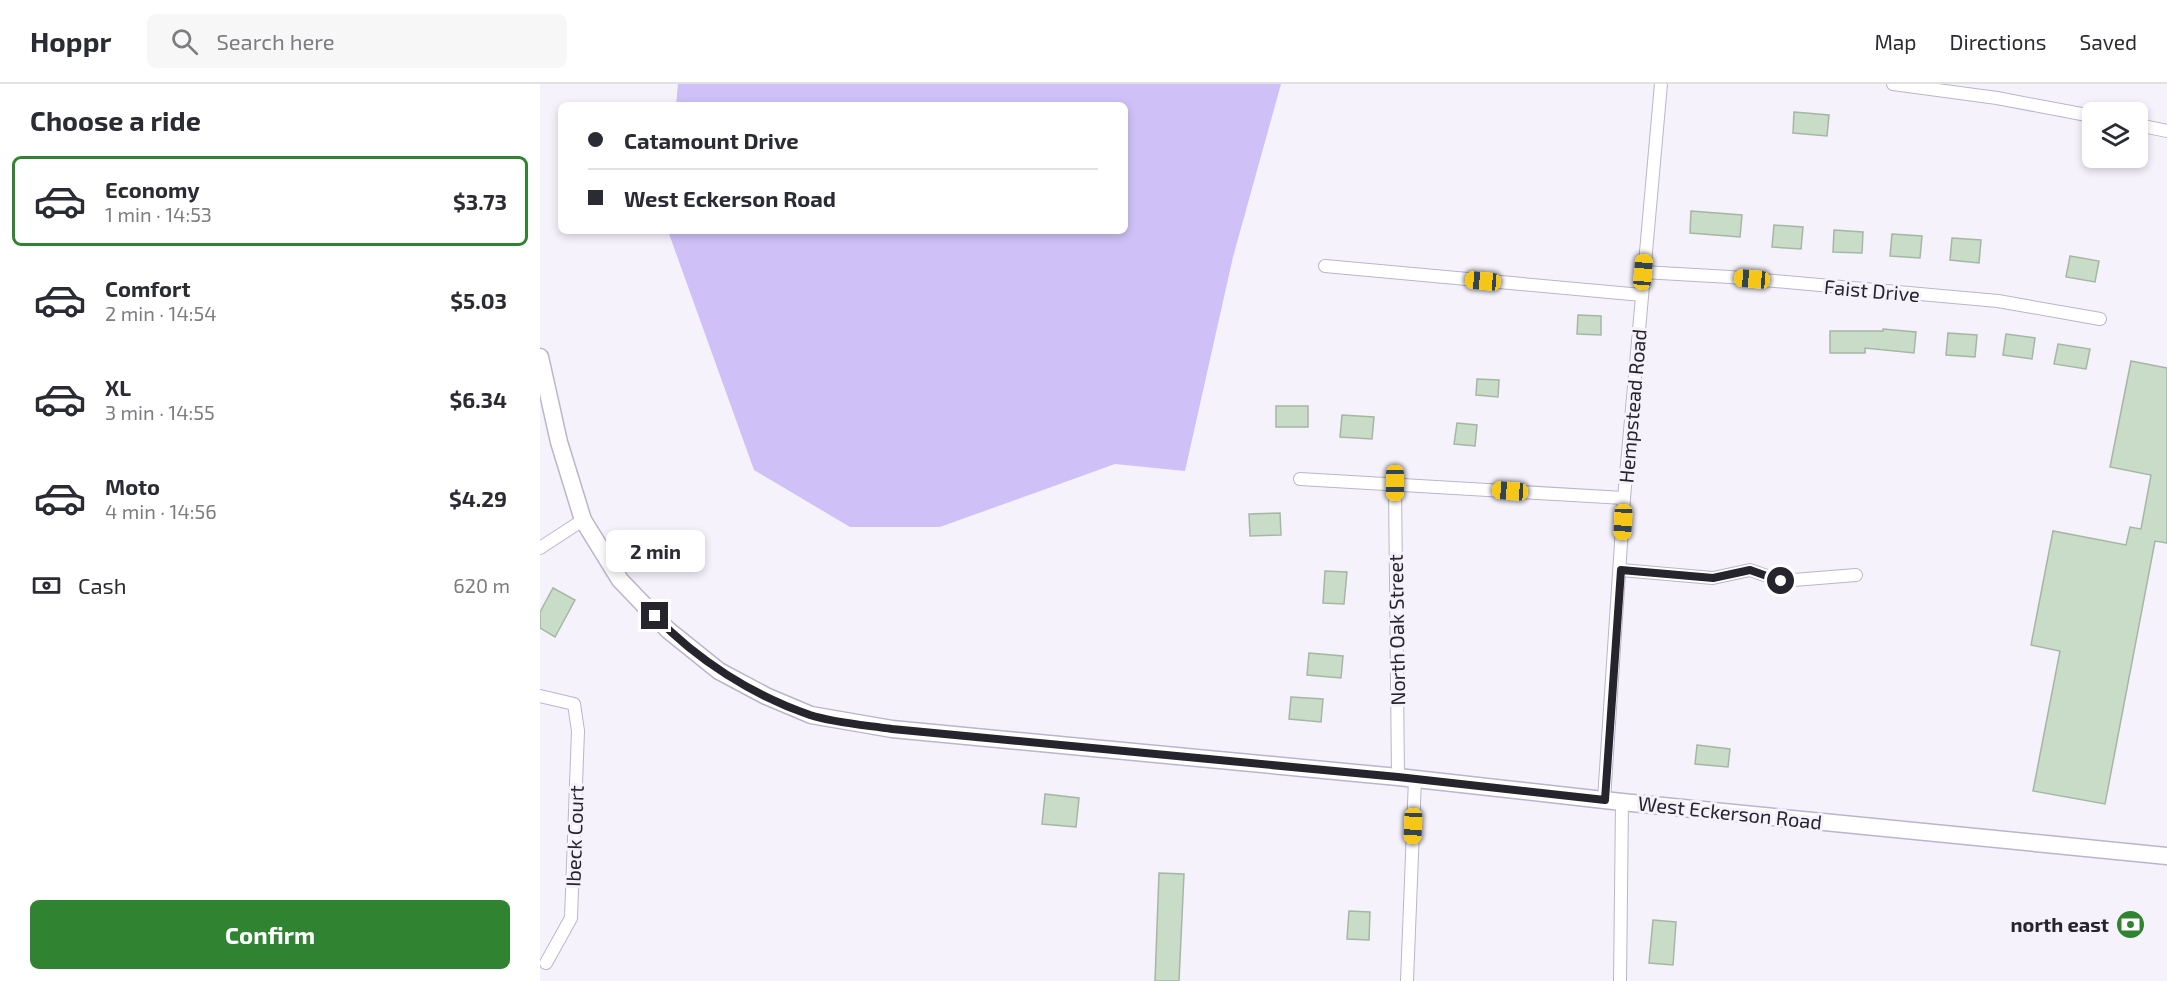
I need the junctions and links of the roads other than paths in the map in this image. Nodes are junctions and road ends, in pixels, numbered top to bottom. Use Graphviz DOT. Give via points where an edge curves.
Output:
graph roads {
  1 [pos="1661,84"];
  2 [pos="1893,84"];
  3 [pos="2082,114"];
  4 [pos="2148,127"];
  5 [pos="2167,131"];
  6 [pos="1325,267"];
  7 [pos="1643,272"];
  8 [pos="1642,295"];
  9 [pos="2100,319"];
  10 [pos="540,357"];
  11 [pos="1300,479"];
  12 [pos="1395,483"];
  13 [pos="1624,498"];
  14 [pos="583,520"];
  15 [pos="540,548"];
  16 [pos="1621,570"];
  17 [pos="1856,575"];
  18 [pos="540,696"];
  19 [pos="1398,777"];
  20 [pos="1415,779"];
  21 [pos="1605,800"];
  22 [pos="1622,802"];
  23 [pos="2167,856"];
  24 [pos="546,963"];
  25 [pos="1407,981"];
  26 [pos="1620,981"];
  1 -- 7 [label="street, Hempstead Road"];
  2 -- 3 [label="street"];
  4 -- 5 [label="street"];
  6 -- 8 [label="street"];
  7 -- 8 [label="street, Hempstead Road"];
  7 -- 9 [label="street, Faist Drive" via="1998,301"];
  8 -- 13 [label="street, Hempstead Road"];
  10 -- 14 [label="street, West Eckerson Road" via="559,442"];
  11 -- 12 [label="street"];
  12 -- 13 [label="street"];
  12 -- 19 [label="street, North Oak Street"];
  13 -- 16 [label="street, Hempstead Road"];
  14 -- 15 [label="street"];
  14 -- 19 [label="street, West Eckerson Road" via="620,580 668,630 719,671 811,715 892,729"];
  16 -- 17 [label="street" via="1713,578 1750,570 1781,581"];
  16 -- 21 [label="street, Hempstead Road"];
  18 -- 24 [label="street, Ibeck Court" via="574,704 578,731 571,918"];
  19 -- 20 [label="street, West Eckerson Road"];
  20 -- 21 [label="street, West Eckerson Road"];
  20 -- 25 [label="street"];
  21 -- 22 [label="street, West Eckerson Road"];
  22 -- 23 [label="street, West Eckerson Road"];
  22 -- 26 [label="street"];
}
